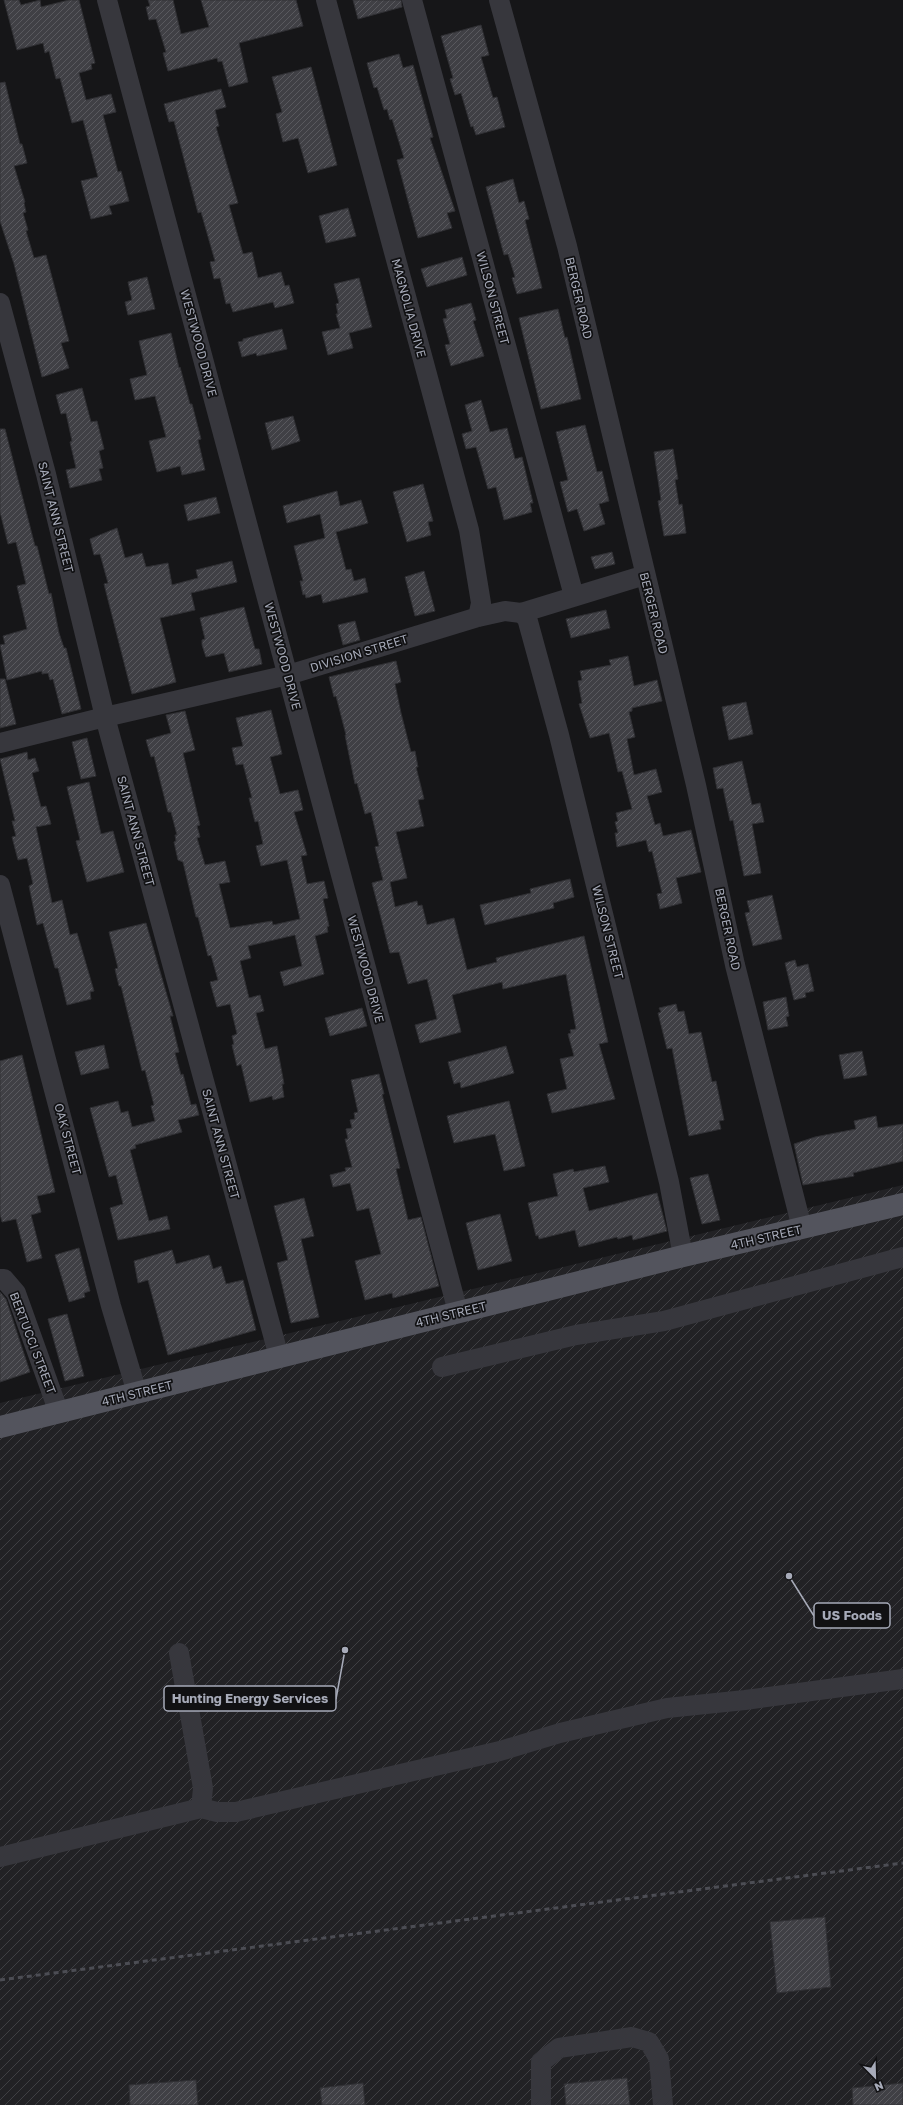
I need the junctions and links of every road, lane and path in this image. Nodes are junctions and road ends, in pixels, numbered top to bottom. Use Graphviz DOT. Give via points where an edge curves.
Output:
graph roads {
  1 [pos="107,0"];
  2 [pos="326,0"];
  3 [pos="412,0"];
  4 [pos="499,0"];
  5 [pos="0,303"];
  6 [pos="645,575"];
  7 [pos="574,596"];
  8 [pos="521,613"];
  9 [pos="478,617"];
  10 [pos="288,675"];
  11 [pos="104,717"];
  12 [pos="0,743"];
  13 [pos="0,885"];
  14 [pos="903,1204"];
  15 [pos="802,1228"];
  16 [pos="683,1256"];
  17 [pos="903,1256"];
  18 [pos="0,1278"];
  19 [pos="458,1312"];
  20 [pos="279,1357"];
  21 [pos="442,1367"];
  22 [pos="137,1393"];
  23 [pos="60,1413"];
  24 [pos="0,1427"];
  25 [pos="179,1653"];
  26 [pos="903,1680"];
  27 [pos="201,1808"];
  28 [pos="0,1857"];
  29 [pos="541,2105"];
  30 [pos="663,2105"];
  1 -- 10 [label="street, WESTWOOD DRIVE"];
  2 -- 9 [label="street, MAGNOLIA DRIVE" via="469,530 481,603"];
  3 -- 7 [label="street, WILSON STREET"];
  4 -- 6 [label="street, BERGER ROAD" via="567,246"];
  5 -- 11 [label="street, SAINT ANN STREET" via="46,474"];
  6 -- 7 [label="street, DIVISION STREET"];
  6 -- 15 [label="street, BERGER ROAD" via="696,785 735,964"];
  7 -- 8 [label="street, DIVISION STREET"];
  8 -- 9 [label="street, DIVISION STREET" via="505,611"];
  8 -- 16 [label="street, WILSON STREET" via="526,618 559,735 669,1182"];
  9 -- 10 [label="street, DIVISION STREET"];
  10 -- 11 [label="street, DIVISION STREET"];
  10 -- 19 [label="street, WESTWOOD DRIVE"];
  11 -- 12 [label="street, DIVISION STREET"];
  11 -- 20 [label="street, SAINT ANN STREET"];
  13 -- 22 [label="street, OAK STREET" via="111,1306"];
  14 -- 15 [label="main road, 4TH STREET"];
  15 -- 16 [label="main road, 4TH STREET"];
  16 -- 19 [label="main road, 4TH STREET"];
  17 -- 21 [label="street" via="664,1322 576,1335"];
  18 -- 23 [label="street, BERTUCCI STREET" via="4,1279 16,1293"];
  19 -- 20 [label="main road, 4TH STREET"];
  20 -- 22 [label="main road, 4TH STREET"];
  22 -- 23 [label="main road, 4TH STREET"];
  23 -- 24 [label="main road, 4TH STREET"];
  25 -- 27 [label="street" via="203,1788"];
  26 -- 27 [label="street" via="667,1708 560,1733 500,1751 236,1812 217,1812"];
  27 -- 28 [label="street"];
  29 -- 30 [label="street" via="540,2062 559,2048 632,2037 650,2042 659,2058"];
}
